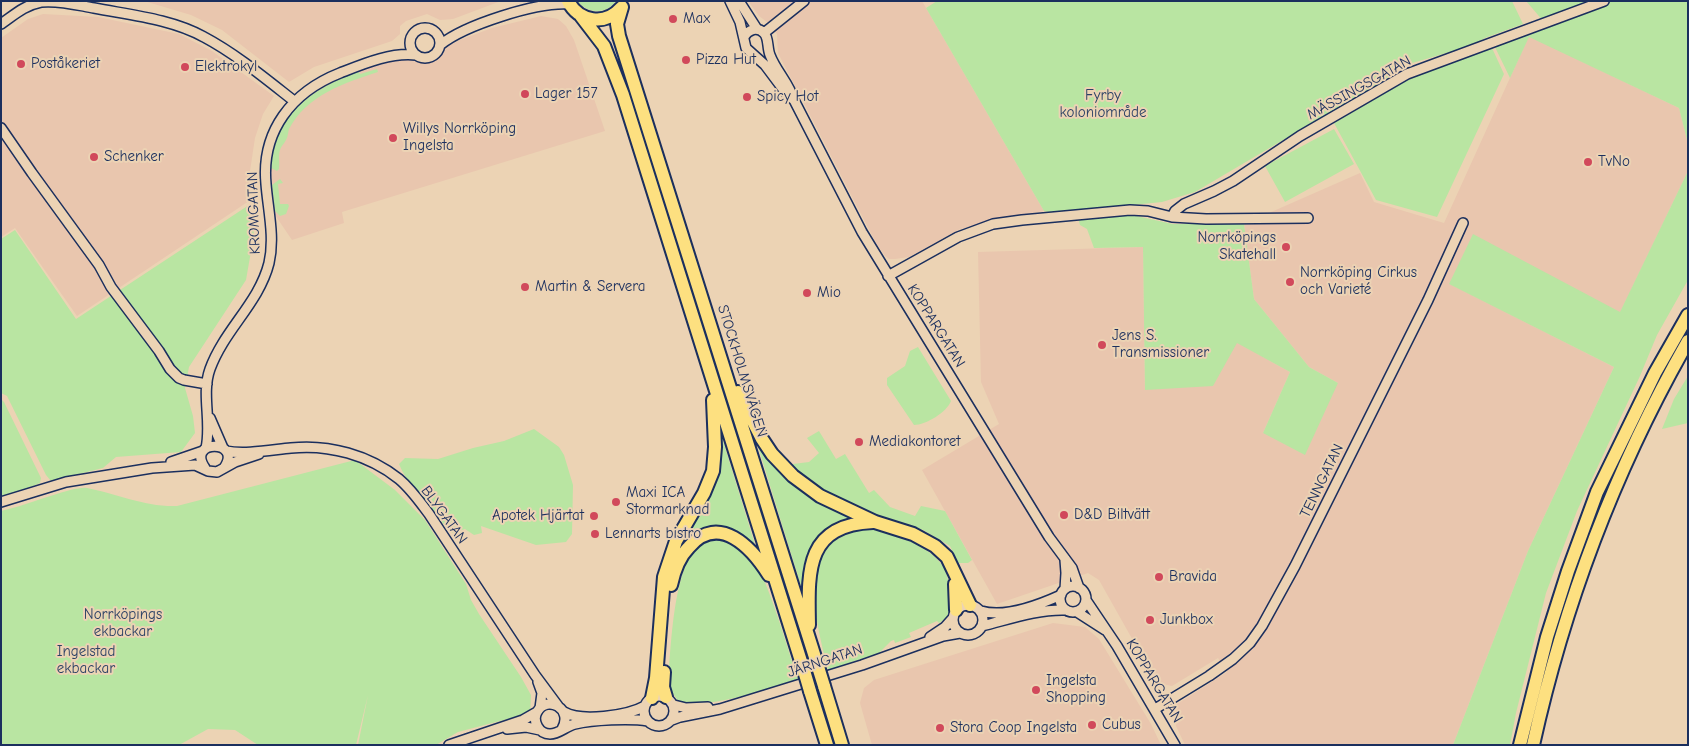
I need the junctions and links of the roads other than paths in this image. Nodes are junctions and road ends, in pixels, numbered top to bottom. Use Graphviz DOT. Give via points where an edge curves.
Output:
graph roads {
  1 [pos="112,1"];
  2 [pos="541,1"];
  3 [pos="730,1"];
  4 [pos="739,1"];
  5 [pos="804,1"];
  6 [pos="1604,1"];
  7 [pos="624,4"];
  8 [pos="532,7"];
  9 [pos="572,8"];
  10 [pos="110,11"];
  11 [pos="1,24"];
  12 [pos="460,31"];
  13 [pos="761,31"];
  14 [pos="435,32"];
  15 [pos="744,37"];
  16 [pos="410,41"];
  17 [pos="767,44"];
  18 [pos="440,45"];
  19 [pos="752,53"];
  20 [pos="416,55"];
  21 [pos="382,58"];
  22 [pos="794,100"];
  23 [pos="294,101"];
  24 [pos="1,128"];
  25 [pos="1172,217"];
  26 [pos="1308,218"];
  27 [pos="1463,222"];
  28 [pos="888,276"];
  29 [pos="1688,315"];
  30 [pos="1688,341"];
  31 [pos="718,351"];
  32 [pos="711,377"];
  33 [pos="207,384"];
  34 [pos="208,410"];
  35 [pos="205,449"];
  36 [pos="224,449"];
  37 [pos="279,450"];
  38 [pos="152,468"];
  39 [pos="204,468"];
  40 [pos="224,468"];
  41 [pos="1,502"];
  42 [pos="875,522"];
  43 [pos="1064,560"];
  44 [pos="954,574"];
  45 [pos="1079,588"];
  46 [pos="778,589"];
  47 [pos="1063,592"];
  48 [pos="1086,600"];
  49 [pos="976,608"];
  50 [pos="1066,610"];
  51 [pos="1077,612"];
  52 [pos="955,614"];
  53 [pos="982,626"];
  54 [pos="1108,631"];
  55 [pos="960,632"];
  56 [pos="810,640"];
  57 [pos="919,644"];
  58 [pos="535,675"];
  59 [pos="670,701"];
  60 [pos="648,702"];
  61 [pos="739,702"];
  62 [pos="561,709"];
  63 [pos="1155,709"];
  64 [pos="539,710"];
  65 [pos="672,720"];
  66 [pos="648,721"];
  67 [pos="562,729"];
  68 [pos="540,730"];
  69 [pos="489,731"];
  70 [pos="449,745"];
  71 [pos="827,745"];
  72 [pos="842,745"];
  73 [pos="1175,745"];
  74 [pos="1520,745"];
  75 [pos="1533,745"];
  1 -- 10 [label="street"];
  2 -- 8 [label="street"];
  3 -- 15 [label="street"];
  4 -- 13 [label="street"];
  5 -- 13 [label="street"];
  6 -- 25 [label="street, MÄSSINGSGATAN" via="1407,74 1300,136 1214,192 1179,207"];
  7 -- 9 [label="highway" via="612,16 600,20 593,20"];
  7 -- 31 [label="highway, STOCKHOLMSVÄGEN" via="617,24 619,36"];
  8 -- 9 [label="street" via="551,4"];
  8 -- 12 [label="street"];
  9 -- 32 [label="highway, STOCKHOLMSVÄGEN" via="598,37 611,61"];
  10 -- 11 [label="street" via="50,1 23,8"];
  10 -- 23 [label="street" via="185,28 204,36"];
  12 -- 14 [label="street"];
  12 -- 18 [label="street"];
  13 -- 15 [label="street" via="749,31"];
  13 -- 17 [label="street" via="767,38"];
  14 -- 16 [label="street" via="421,28 413,33"];
  14 -- 18 [label="street"];
  15 -- 19 [label="street" via="744,46"];
  16 -- 20 [label="street"];
  16 -- 21 [label="street, KROMGATAN"];
  17 -- 19 [label="street" via="760,52"];
  17 -- 22 [label="street, KOPPARGATAN"];
  18 -- 20 [label="street" via="432,56"];
  19 -- 22 [label="street, KOPPARGATAN"];
  20 -- 21 [label="street, KROMGATAN"];
  21 -- 23 [label="street, KROMGATAN" via="324,79"];
  22 -- 28 [label="street, KOPPARGATAN"];
  23 -- 33 [label="street, KROMGATAN" via="272,136 266,160 271,242 268,264 258,292 214,360"];
  24 -- 33 [label="street" via="170,368 179,378"];
  25 -- 26 [label="street"];
  25 -- 28 [label="street" via="1130,210 993,224 958,237"];
  27 -- 63 [label="street, TENNGATAN" via="1428,300 1262,626 1233,659"];
  28 -- 43 [label="street, KOPPARGATAN"];
  29 -- 74 [label="highway" via="1655,373 1598,492 1547,637"];
  30 -- 75 [label="highway" via="1636,439 1606,506 1559,641"];
  31 -- 42 [label="highway" via="772,454 793,476 820,496"];
  31 -- 56 [label="highway, STOCKHOLMSVÄGEN"];
  32 -- 46 [label="highway, STOCKHOLMSVÄGEN"];
  32 -- 60 [label="highway" via="714,461 704,493 676,541 664,577 656,678"];
  33 -- 34 [label="street, KROMGATAN"];
  34 -- 35 [label="street, KROMGATAN"];
  34 -- 36 [label="street, KROMGATAN"];
  35 -- 36 [label="street" via="214,445"];
  35 -- 38 [label="street"];
  35 -- 39 [label="street" via="201,461"];
  36 -- 37 [label="street, BLYGATAN" via="238,452"];
  36 -- 40 [label="street" via="228,460"];
  37 -- 40 [label="street, BLYGATAN"];
  37 -- 58 [label="street, BLYGATAN" via="310,447 342,451 371,462 400,480 429,514"];
  38 -- 39 [label="street" via="195,465"];
  38 -- 41 [label="street" via="66,482"];
  39 -- 40 [label="street" via="212,472"];
  42 -- 44 [label="highway" via="912,534 934,546 947,557"];
  42 -- 56 [label="highway" via="844,526 828,536 818,550 810,569"];
  43 -- 45 [label="street, KOPPARGATAN" via="1076,576"];
  43 -- 47 [label="street, KOPPARGATAN"];
  44 -- 49 [label="highway"];
  44 -- 52 [label="highway"];
  45 -- 47 [label="street" via="1070,587"];
  45 -- 48 [label="street"];
  46 -- 59 [label="highway" via="758,558 737,540 718,532 702,536 692,543 681,556 672,581 663,684"];
  46 -- 71 [label="highway, STOCKHOLMSVÄGEN, bridge"];
  47 -- 49 [label="street" via="1045,602 1004,613 990,614"];
  47 -- 50 [label="street" via="1061,603"];
  48 -- 51 [label="street"];
  48 -- 54 [label="street, KOPPARGATAN"];
  49 -- 52 [label="street" via="964,605"];
  49 -- 53 [label="street" via="984,617"];
  50 -- 51 [label="street"];
  50 -- 53 [label="street" via="1034,612"];
  51 -- 54 [label="street, KOPPARGATAN"];
  52 -- 55 [label="street" via="954,626"];
  52 -- 57 [label="street, JÄRNGATAN" via="945,627"];
  53 -- 55 [label="street" via="972,635"];
  54 -- 63 [label="street, KOPPARGATAN"];
  55 -- 57 [label="street, JÄRNGATAN"];
  56 -- 72 [label="highway, STOCKHOLMSVÄGEN, bridge"];
  57 -- 61 [label="street, JÄRNGATAN"];
  58 -- 62 [label="street, BLYGATAN"];
  58 -- 64 [label="street, BLYGATAN" via="542,693"];
  59 -- 60 [label="street" via="659,696"];
  59 -- 61 [label="street, JÄRNGATAN" via="686,708"];
  59 -- 65 [label="street" via="675,713"];
  60 -- 62 [label="street" via="628,713 614,715 577,717"];
  60 -- 66 [label="street" via="645,717"];
  61 -- 65 [label="street, JÄRNGATAN"];
  62 -- 64 [label="street" via="552,704"];
  62 -- 67 [label="street" via="566,721"];
  63 -- 73 [label="street, KOPPARGATAN"];
  64 -- 68 [label="street" via="536,722"];
  64 -- 69 [label="street" via="526,719"];
  65 -- 66 [label="street" via="661,726"];
  66 -- 67 [label="street" via="582,723"];
  67 -- 68 [label="street" via="552,734"];
  68 -- 69 [label="street" via="526,727"];
  69 -- 70 [label="street"];
}
